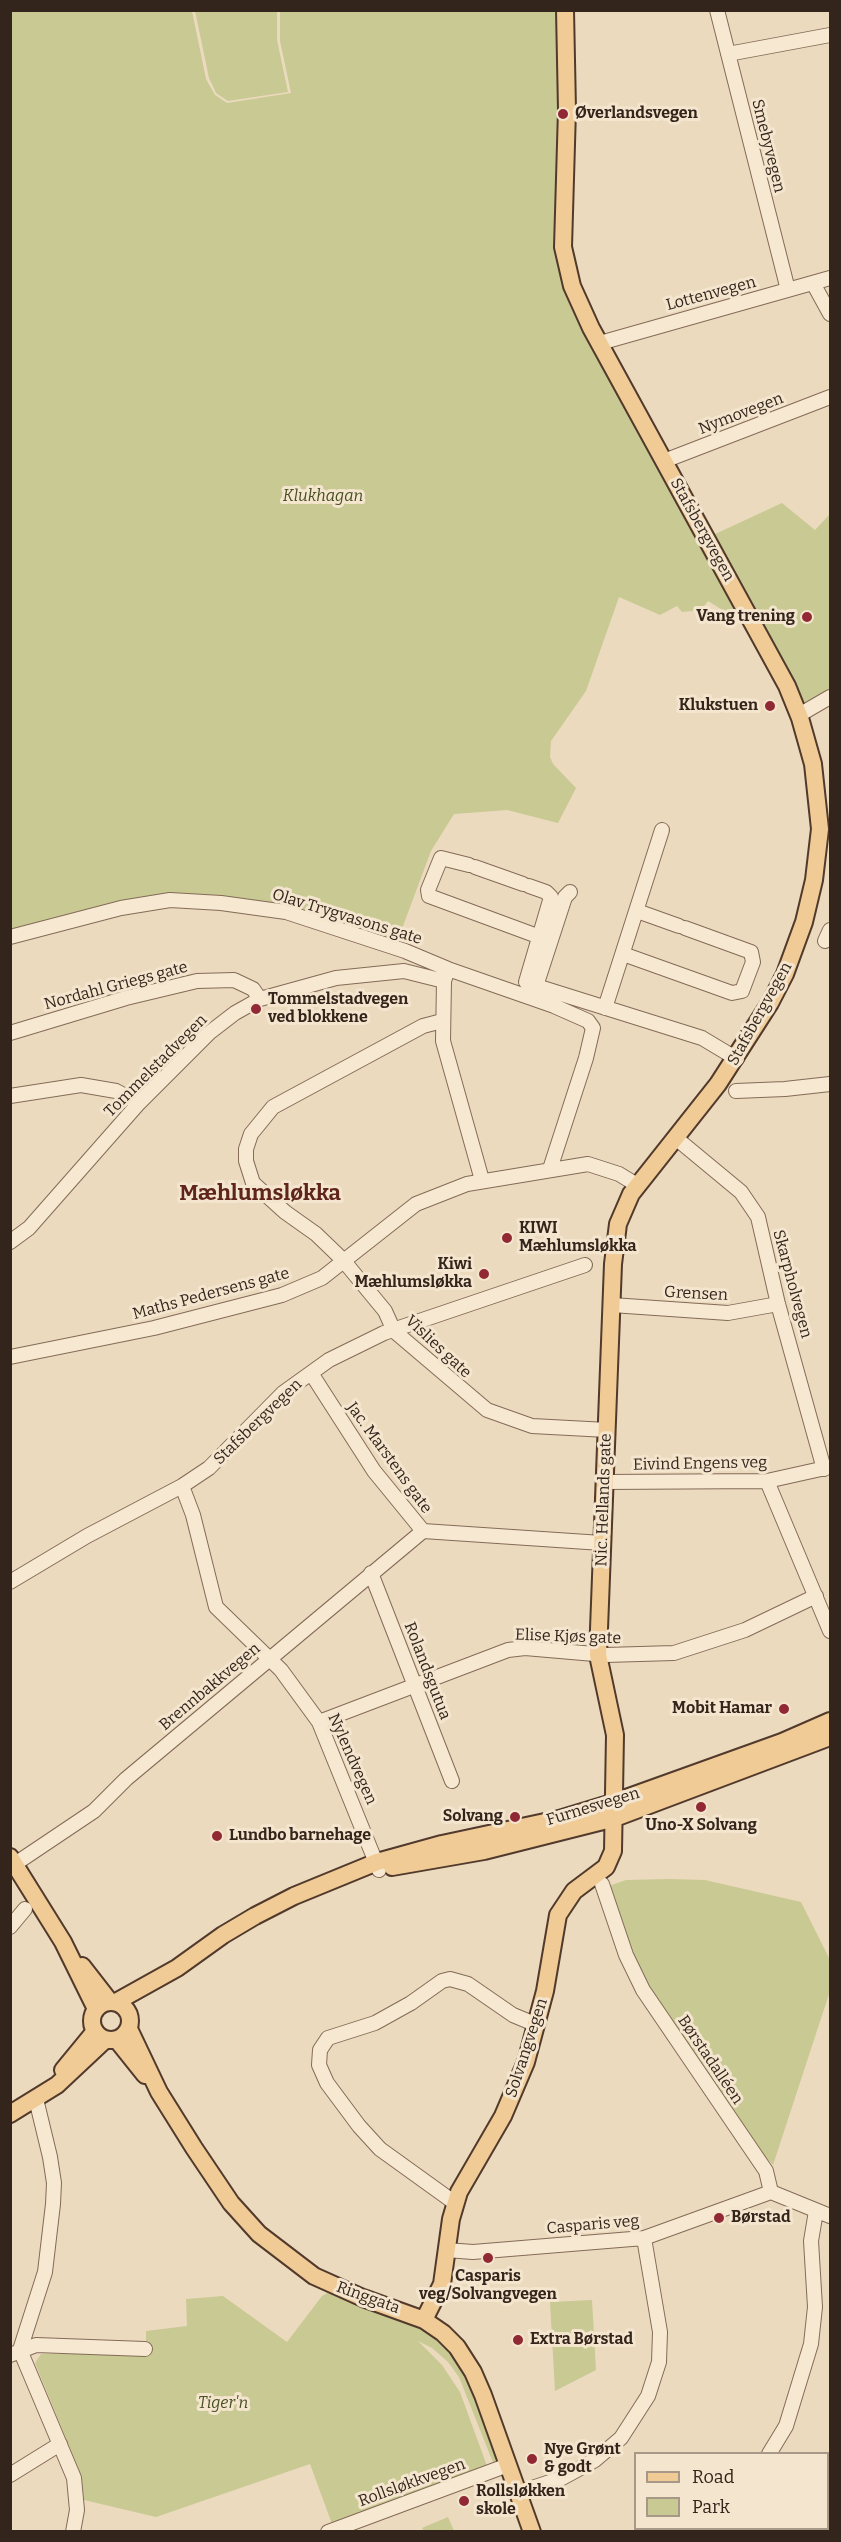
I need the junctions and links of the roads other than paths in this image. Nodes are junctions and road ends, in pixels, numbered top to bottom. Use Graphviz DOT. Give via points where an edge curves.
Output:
graph roads {
  1 [pos="565,10"];
  2 [pos="717,10"];
  3 [pos="831,35"];
  4 [pos="728,54"];
  5 [pos="831,278"];
  6 [pos="813,284"];
  7 [pos="788,290"];
  8 [pos="831,314"];
  9 [pos="600,343"];
  10 [pos="831,397"];
  11 [pos="664,461"];
  12 [pos="831,697"];
  13 [pos="799,715"];
  14 [pos="663,830"];
  15 [pos="570,892"];
  16 [pos="637,911"];
  17 [pos="10,937"];
  18 [pos="540,937"];
  19 [pos="623,954"];
  20 [pos="446,975"];
  21 [pos="536,986"];
  22 [pos="261,999"];
  23 [pos="604,1008"];
  24 [pos="442,1021"];
  25 [pos="10,1033"];
  26 [pos="737,1059"];
  27 [pos="831,1084"];
  28 [pos="736,1091"];
  29 [pos="10,1096"];
  30 [pos="140,1103"];
  31 [pos="677,1138"];
  32 [pos="550,1169"];
  33 [pos="482,1180"];
  34 [pos="637,1185"];
  35 [pos="10,1242"];
  36 [pos="343,1260"];
  37 [pos="585,1265"];
  38 [pos="612,1305"];
  39 [pos="778,1305"];
  40 [pos="394,1331"];
  41 [pos="10,1357"];
  42 [pos="311,1373"];
  43 [pos="607,1430"];
  44 [pos="827,1468"];
  45 [pos="767,1481"];
  46 [pos="604,1482"];
  47 [pos="182,1486"];
  48 [pos="423,1530"];
  49 [pos="602,1543"];
  50 [pos="371,1573"];
  51 [pos="10,1582"];
  52 [pos="816,1596"];
  53 [pos="831,1631"];
  54 [pos="598,1655"];
  55 [pos="270,1657"];
  56 [pos="416,1686"];
  57 [pos="831,1720"];
  58 [pos="319,1722"];
  59 [pos="831,1737"];
  60 [pos="452,1781"];
  61 [pos="615,1810"];
  62 [pos="13,1860"];
  63 [pos="378,1866"];
  64 [pos="602,1884"];
  65 [pos="25,1909"];
  66 [pos="10,1927"];
  67 [pos="177,1968"];
  68 [pos="108,2005"];
  69 [pos="537,2025"];
  70 [pos="115,2031"];
  71 [pos="36,2098"];
  72 [pos="10,2114"];
  73 [pos="771,2192"];
  74 [pos="455,2203"];
  75 [pos="816,2211"];
  76 [pos="831,2216"];
  77 [pos="644,2238"];
  78 [pos="446,2250"];
  79 [pos="424,2320"];
  80 [pos="144,2349"];
  81 [pos="15,2353"];
  82 [pos="60,2444"];
  83 [pos="770,2452"];
  84 [pos="508,2465"];
  85 [pos="10,2475"];
  86 [pos="517,2493"];
  87 [pos="73,2532"];
  88 [pos="328,2532"];
  89 [pos="531,2532"];
  1 -- 9 [label="main road, Stafsbergvegen" via="563,247 578,303"];
  2 -- 4 [label="street, Smebyvegen"];
  3 -- 4 [label="street"];
  4 -- 7 [label="street, Smebyvegen"];
  5 -- 6 [label="street, Lottenvegen"];
  6 -- 7 [label="street, Lottenvegen"];
  6 -- 8 [label="street"];
  7 -- 9 [label="street, Lottenvegen"];
  9 -- 11 [label="main road, Stafsbergvegen"];
  10 -- 11 [label="street, Nymovegen"];
  11 -- 13 [label="main road, Stafsbergvegen" via="753,620"];
  12 -- 13 [label="street"];
  13 -- 26 [label="main road, Stafsbergvegen" via="813,764 819,806 814,880 804,922 784,974"];
  14 -- 16 [label="street"];
  15 -- 21 [label="street" via="565,897"];
  16 -- 19 [label="street"];
  16 -- 19 [label="street" via="751,952 753,962 742,991 732,993"];
  17 -- 20 [label="street, Olav Trygvasons gate" via="121,908 170,900 221,903 286,912 411,953"];
  18 -- 18 [label="street" via="429,896 441,858 546,892 551,897"];
  18 -- 21 [label="street" via="526,982"];
  19 -- 23 [label="street"];
  20 -- 22 [label="street, Tommelstadvegen" via="404,971 336,978"];
  20 -- 24 [label="street"];
  20 -- 32 [label="street" via="554,1006 588,1021 593,1029"];
  21 -- 23 [label="street"];
  22 -- 25 [label="street, Nordahl Griegs gate" via="253,989 234,980 197,981"];
  22 -- 30 [label="street, Tommelstadvegen" via="209,1033"];
  23 -- 26 [label="street" via="702,1038"];
  24 -- 33 [label="street" via="451,1074"];
  24 -- 36 [label="street, Vislies gate" via="423,1026 273,1107 251,1134 246,1161 253,1183"];
  26 -- 31 [label="main road, Stafsbergvegen"];
  27 -- 28 [label="street"];
  29 -- 30 [label="street" via="81,1085 107,1089"];
  30 -- 35 [label="street, Tommelstadvegen" via="29,1228"];
  31 -- 34 [label="main road, Stafsbergvegen"];
  31 -- 39 [label="street, Skarpholvegen" via="741,1192 753,1207"];
  32 -- 33 [label="street, Maths Pedersens gate"];
  32 -- 34 [label="street, Maths Pedersens gate" via="588,1164 619,1174"];
  33 -- 36 [label="street, Maths Pedersens gate" via="416,1204"];
  34 -- 38 [label="main road, Nic. Hellands gate" via="618,1224"];
  36 -- 40 [label="street, Vislies gate" via="385,1311"];
  36 -- 41 [label="street, Maths Pedersens gate" via="322,1278 282,1295 154,1328"];
  37 -- 40 [label="street, Stafsbergvegen"];
  38 -- 39 [label="street, Grensen" via="728,1313"];
  38 -- 43 [label="main road, Nic. Hellands gate"];
  39 -- 44 [label="street, Skarpholvegen"];
  40 -- 42 [label="street, Stafsbergvegen" via="347,1351"];
  40 -- 43 [label="street, Vislies gate" via="487,1410 532,1426"];
  42 -- 47 [label="street, Stafsbergvegen" via="283,1393 209,1468"];
  42 -- 48 [label="street, Jac. Marstens gate" via="374,1471"];
  43 -- 46 [label="main road, Nic. Hellands gate"];
  44 -- 45 [label="street, Eivind Engens veg"];
  45 -- 46 [label="street, Eivind Engens veg"];
  45 -- 52 [label="street"];
  46 -- 49 [label="main road, Nic. Hellands gate"];
  47 -- 51 [label="street, Stafsbergvegen"];
  47 -- 55 [label="street, Nylendvegen" via="216,1607"];
  48 -- 49 [label="street, Jac. Marstens gate"];
  48 -- 50 [label="street, Brennbakkvegen"];
  49 -- 54 [label="main road, Nic. Hellands gate"];
  50 -- 55 [label="street, Brennbakkvegen"];
  50 -- 56 [label="street, Rolandsgutua"];
  52 -- 53 [label="street"];
  52 -- 54 [label="street, Elise Kjøs gate" via="745,1630 692,1649"];
  54 -- 56 [label="street, Elise Kjøs gate" via="508,1650"];
  54 -- 61 [label="main road, Nic. Hellands gate" via="615,1735"];
  55 -- 58 [label="street, Nylendvegen"];
  55 -- 62 [label="street, Brennbakkvegen" via="94,1810"];
  56 -- 58 [label="street, Elise Kjøs gate"];
  56 -- 60 [label="street, Rolandsgutua"];
  57 -- 61 [label="main road, Furnesvegen"];
  58 -- 63 [label="street, Nylendvegen"];
  59 -- 61 [label="main road, Furnesvegen"];
  61 -- 63 [label="main road, Furnesvegen" via="484,1851"];
  61 -- 69 [label="main road, Solvangvegen" via="611,1858 574,1891 558,1915"];
  62 -- 68 [label="main road" via="63,1942"];
  63 -- 67 [label="main road, Furnesvegen" via="294,1896 223,1935"];
  64 -- 73 [label="street, Børstadalléen" via="626,1956 643,1990 766,2171"];
  65 -- 66 [label="street"];
  67 -- 68 [label="main road, Furnesvegen"];
  67 -- 70 [label="main road, Furnesvegen"];
  68 -- 70 [label="main road, Ringgata" via="125,2008"];
  68 -- 70 [label="main road" via="92,2019"];
  69 -- 74 [label="main road, Solvangvegen" via="511,2101"];
  69 -- 74 [label="street" via="513,2015 468,1984 450,1979 375,2023 328,2038 320,2050 319,2065 327,2083 359,2126 380,2149"];
  70 -- 71 [label="main road, Furnesvegen" via="57,2085"];
  70 -- 79 [label="main road, Ringgata" via="231,2204 271,2245 332,2285"];
  71 -- 72 [label="main road, Furnesvegen"];
  71 -- 81 [label="street" via="54,2183 53,2215 45,2272"];
  73 -- 75 [label="street"];
  73 -- 77 [label="street, Casparis veg"];
  74 -- 78 [label="main road, Solvangvegen"];
  75 -- 76 [label="street"];
  75 -- 83 [label="street" via="811,2241 815,2307 811,2344 786,2427"];
  77 -- 78 [label="street, Casparis veg" via="483,2251"];
  77 -- 86 [label="street" via="660,2340 656,2375 648,2396 621,2438 595,2460 562,2478"];
  78 -- 79 [label="main road, Solvangvegen" via="440,2290"];
  79 -- 84 [label="main road, Ringgata" via="444,2333 468,2363"];
  80 -- 81 [label="street" via="36,2345"];
  81 -- 82 [label="street"];
  82 -- 85 [label="street"];
  82 -- 87 [label="street" via="76,2489"];
  84 -- 86 [label="main road, Ringgata"];
  84 -- 88 [label="street, Rollsløkkvegen"];
  86 -- 89 [label="main road, Ringgata"];
}
